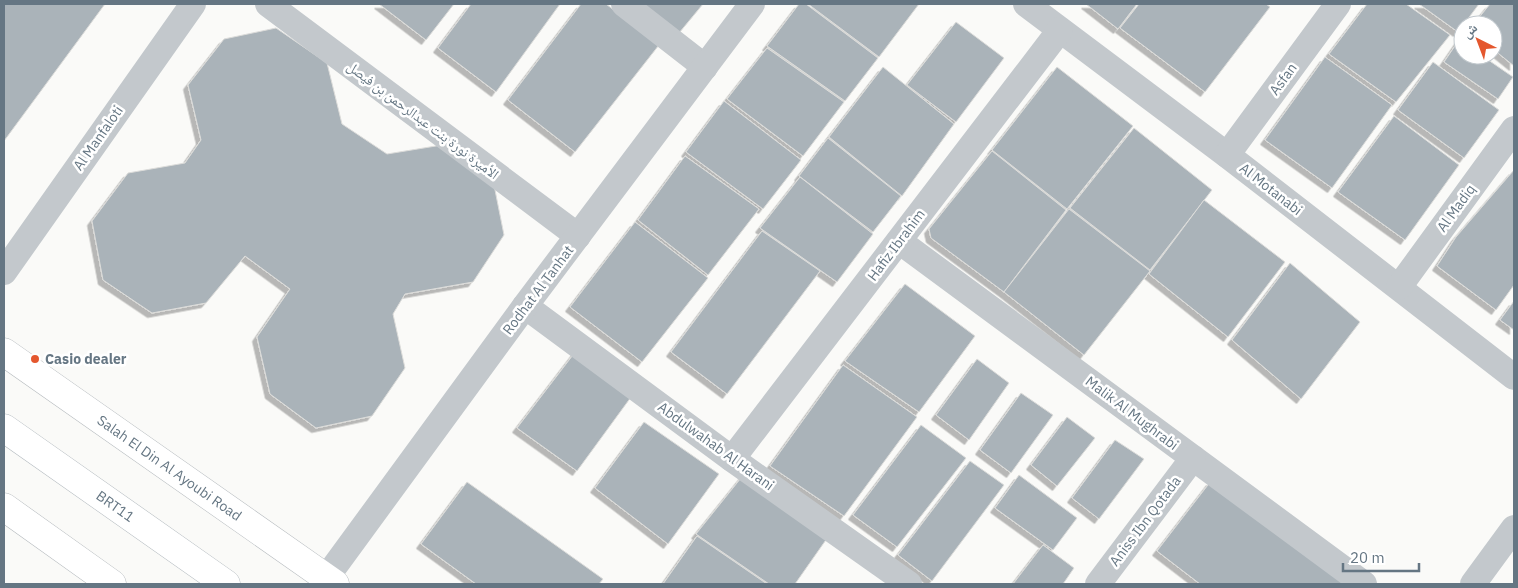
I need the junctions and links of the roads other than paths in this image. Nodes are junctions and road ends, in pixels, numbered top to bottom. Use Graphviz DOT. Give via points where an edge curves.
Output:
graph roads {
  1 [pos="193,4"];
  2 [pos="268,4"];
  3 [pos="624,4"];
  4 [pos="752,4"];
  5 [pos="1338,4"];
  6 [pos="1031,5"];
  7 [pos="1060,30"];
  8 [pos="705,67"];
  9 [pos="1514,129"];
  10 [pos="1227,155"];
  11 [pos="578,236"];
  12 [pos="900,241"];
  13 [pos="4,272"];
  14 [pos="1399,287"];
  15 [pos="525,306"];
  16 [pos="4,352"];
  17 [pos="1514,377"];
  18 [pos="4,428"];
  19 [pos="1193,458"];
  20 [pos="732,459"];
  21 [pos="4,507"];
  22 [pos="1514,528"];
  23 [pos="330,581"];
  24 [pos="112,584"];
  25 [pos="226,584"];
  26 [pos="909,584"];
  27 [pos="1098,584"];
  28 [pos="1364,584"];
  29 [pos="1473,584"];
  1 -- 13 [label="street, Al Manfaloti"];
  2 -- 11 [label="street, الأميرة نورة بنت عبدالرحمن بن فيصل"];
  3 -- 8 [label="street"];
  4 -- 8 [label="street, Rodhat Al Tanhat"];
  5 -- 10 [label="street, Asfan"];
  6 -- 7 [label="street, Al Motanabi"];
  7 -- 10 [label="street, Al Motanabi"];
  7 -- 12 [label="street, Hafiz Ibrahim"];
  8 -- 11 [label="street, Rodhat Al Tanhat"];
  9 -- 14 [label="street, Al Madiq"];
  10 -- 14 [label="street, Al Motanabi"];
  11 -- 15 [label="street, Rodhat Al Tanhat"];
  12 -- 19 [label="street, Malik Al Mughrabi"];
  12 -- 20 [label="street, Hafiz Ibrahim"];
  14 -- 17 [label="street, Al Motanabi"];
  15 -- 20 [label="street, Abdulwahab Al Harani"];
  15 -- 23 [label="street, Rodhat Al Tanhat"];
  16 -- 23 [label="main road, Salah El Din Al Ayoubi Road"];
  18 -- 25 [label="main road, BRT11"];
  19 -- 27 [label="street, Aniss Ibn Qotada"];
  19 -- 28 [label="street, Malik Al Mughrabi"];
  20 -- 26 [label="street, Abdulwahab Al Harani"];
  21 -- 24 [label="main road"];
  22 -- 29 [label="street"];
}
